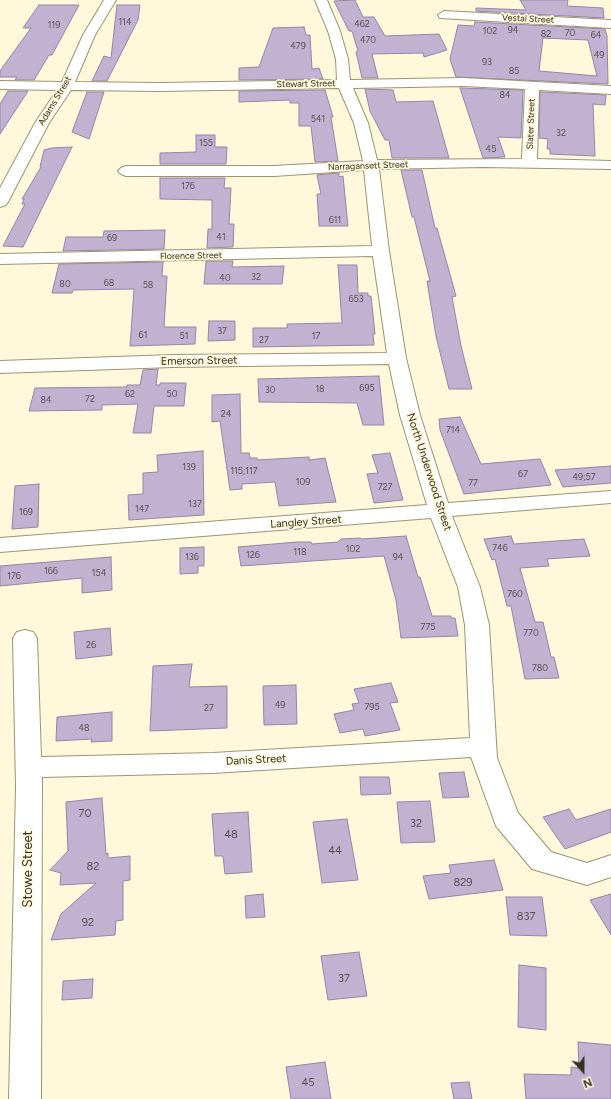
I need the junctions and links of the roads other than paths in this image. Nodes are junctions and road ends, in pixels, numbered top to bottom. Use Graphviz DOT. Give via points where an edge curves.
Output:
graph roads {
  1 [pos="110,0"];
  2 [pos="321,0"];
  3 [pos="511,6"];
  4 [pos="444,16"];
  5 [pos="518,18"];
  6 [pos="611,24"];
  7 [pos="344,83"];
  8 [pos="0,85"];
  9 [pos="532,85"];
  10 [pos="66,87"];
  11 [pos="611,90"];
  12 [pos="529,163"];
  13 [pos="371,165"];
  14 [pos="611,165"];
  15 [pos="126,171"];
  16 [pos="0,202"];
  17 [pos="381,251"];
  18 [pos="0,259"];
  19 [pos="398,358"];
  20 [pos="0,368"];
  21 [pos="611,497"];
  22 [pos="439,510"];
  23 [pos="0,545"];
  24 [pos="25,638"];
  25 [pos="484,747"];
  26 [pos="28,767"];
  27 [pos="611,866"];
  28 [pos="25,1099"];
  1 -- 10 [label="street, Adams Street" via="89,34"];
  2 -- 7 [label="street, North Underwood Street" via="342,59"];
  3 -- 5 [label="street"];
  4 -- 5 [label="street, Vestal Street"];
  5 -- 6 [label="street, Vestal Street"];
  7 -- 9 [label="street, Stewart Street" via="463,82"];
  7 -- 10 [label="street, Stewart Street"];
  7 -- 13 [label="street, North Underwood Street" via="361,123"];
  8 -- 10 [label="street, Stewart Street"];
  9 -- 11 [label="street, Stewart Street"];
  9 -- 12 [label="street, Slater Street"];
  10 -- 16 [label="street, Adams Street" via="42,123"];
  12 -- 13 [label="street, Narragansett Street"];
  12 -- 14 [label="street, Narragansett Street"];
  13 -- 15 [label="street, Narragansett Street" via="274,170"];
  13 -- 17 [label="street, North Underwood Street"];
  17 -- 18 [label="street, Florence Street"];
  17 -- 19 [label="street, North Underwood Street"];
  19 -- 20 [label="street, Emerson Street" via="172,361"];
  19 -- 22 [label="street, North Underwood Street" via="410,415"];
  21 -- 22 [label="street, Langley Street"];
  22 -- 23 [label="street, Langley Street"];
  22 -- 25 [label="street, North Underwood Street" via="469,587 477,624"];
  24 -- 26 [label="street, Stowe Street"];
  25 -- 26 [label="street, Danis Street" via="213,763"];
  25 -- 27 [label="street, North Underwood Street" via="484,758 506,818 542,861 587,874"];
  26 -- 28 [label="street, Stowe Street"];
}
